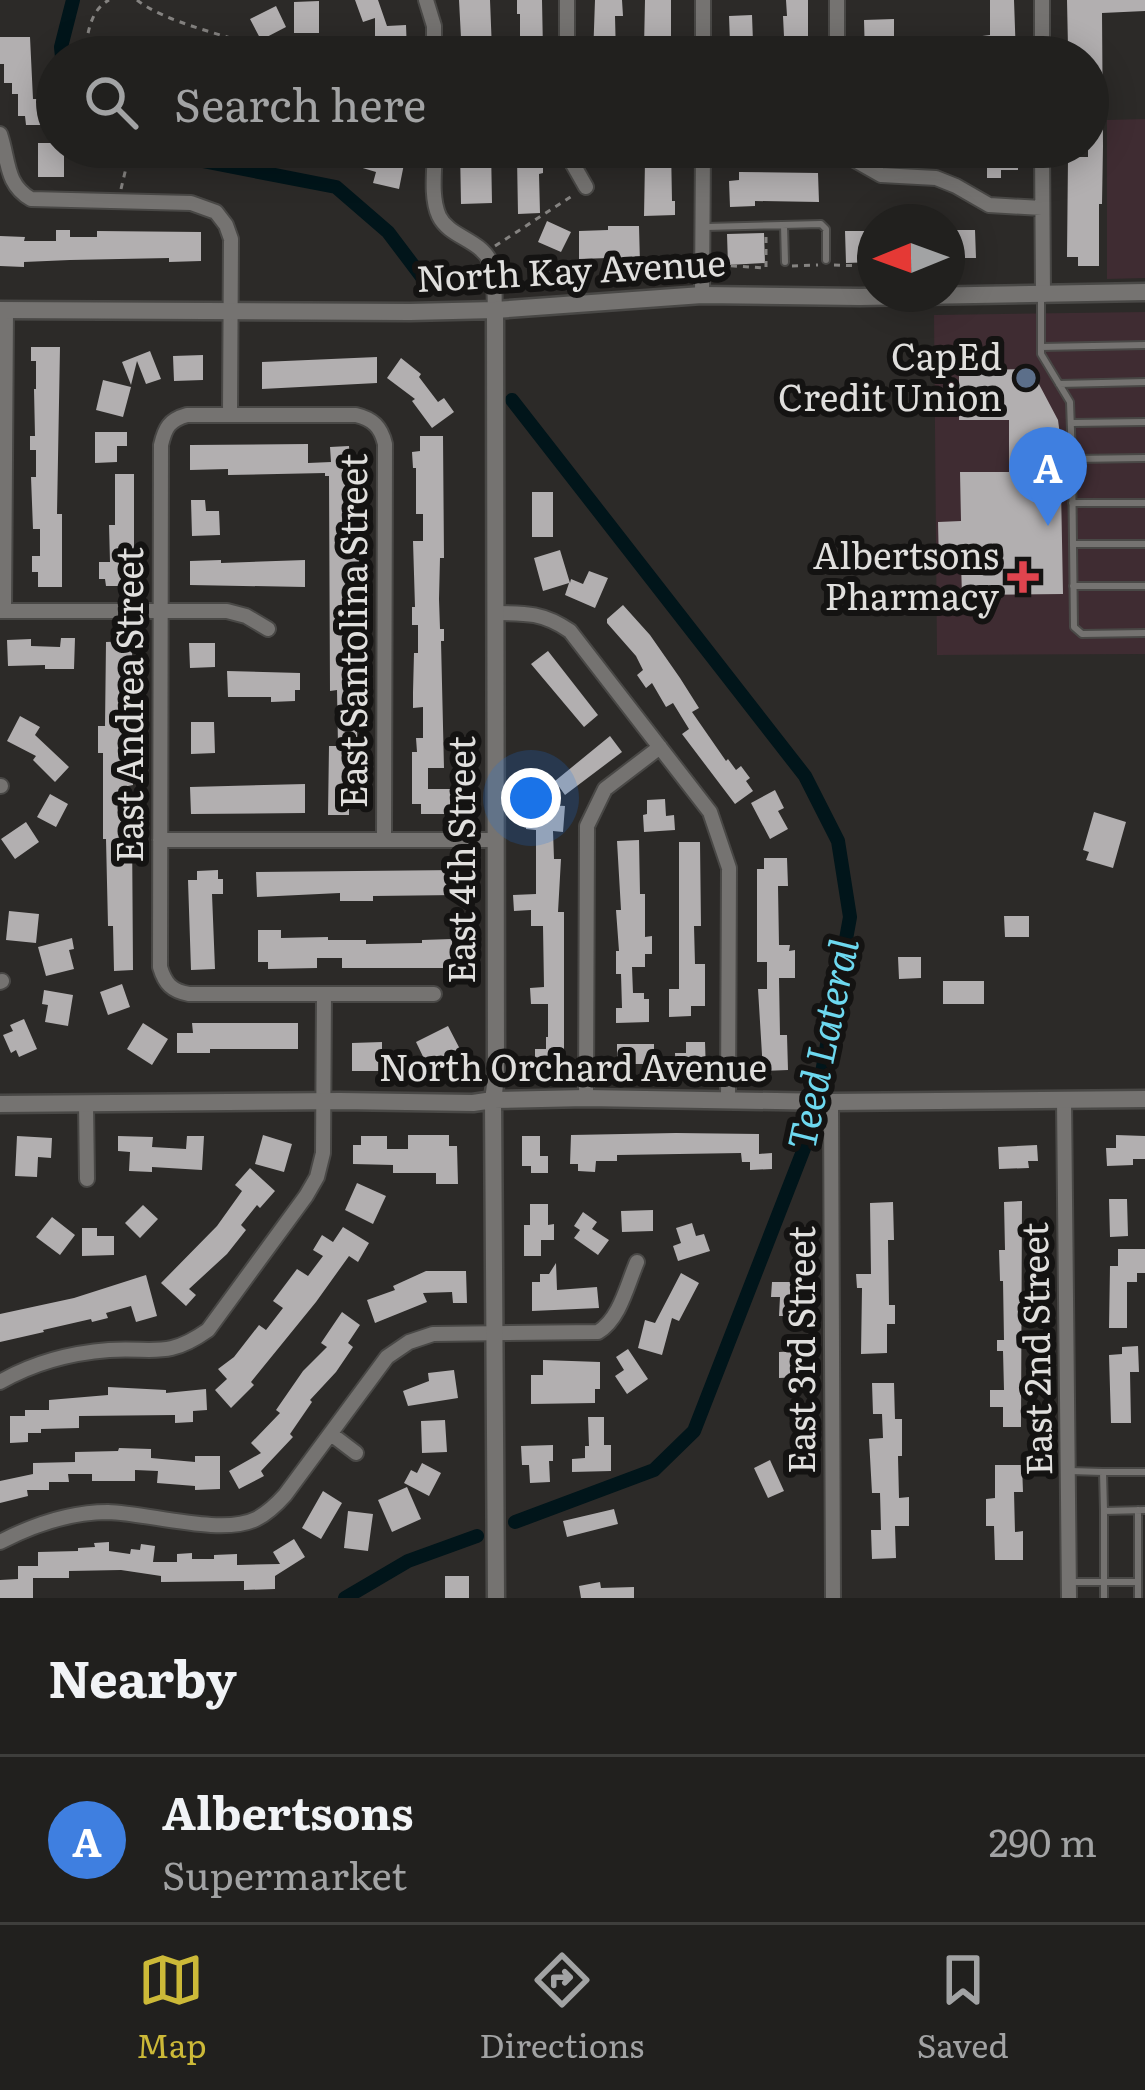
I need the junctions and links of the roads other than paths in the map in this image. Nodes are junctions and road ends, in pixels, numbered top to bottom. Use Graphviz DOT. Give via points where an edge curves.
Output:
graph roads {
  1 [pos="426,0"];
  2 [pos="567,0"];
  3 [pos="703,0"];
  4 [pos="837,0"];
  5 [pos="1042,0"];
  6 [pos="434,36"];
  7 [pos="567,36"];
  8 [pos="703,36"];
  9 [pos="837,36"];
  10 [pos="1042,36"];
  11 [pos="0,134"];
  12 [pos="435,168"];
  13 [pos="575,168"];
  14 [pos="703,168"];
  15 [pos="867,168"];
  16 [pos="1042,168"];
  17 [pos="586,187"];
  18 [pos="1042,208"];
  19 [pos="784,225"];
  20 [pos="702,227"];
  21 [pos="826,260"];
  22 [pos="786,264"];
  23 [pos="1145,292"];
  24 [pos="702,295"];
  25 [pos="1042,295"];
  26 [pos="3,310"];
  27 [pos="495,310"];
  28 [pos="230,311"];
  29 [pos="1145,345"];
  30 [pos="1041,347"];
  31 [pos="1145,382"];
  32 [pos="1059,383"];
  33 [pos="230,415"];
  34 [pos="2,417"];
  35 [pos="1145,422"];
  36 [pos="1072,423"];
  37 [pos="1145,458"];
  38 [pos="1072,459"];
  39 [pos="1072,503"];
  40 [pos="1145,503"];
  41 [pos="1073,544"];
  42 [pos="1145,544"];
  43 [pos="1073,586"];
  44 [pos="1145,586"];
  45 [pos="2,611"];
  46 [pos="161,611"];
  47 [pos="495,613"];
  48 [pos="268,629"];
  49 [pos="1145,633"];
  50 [pos="660,747"];
  51 [pos="160,840"];
  52 [pos="384,840"];
  53 [pos="495,840"];
  54 [pos="324,994"];
  55 [pos="434,994"];
  56 [pos="586,1098"];
  57 [pos="1064,1099"];
  58 [pos="1145,1099"];
  59 [pos="493,1100"];
  60 [pos="728,1100"];
  61 [pos="323,1101"];
  62 [pos="823,1102"];
  63 [pos="86,1103"];
  64 [pos="0,1104"];
  65 [pos="87,1179"];
  66 [pos="637,1262"];
  67 [pos="493,1335"];
  68 [pos="0,1382"];
  69 [pos="331,1434"];
  70 [pos="356,1453"];
  71 [pos="1068,1471"];
  72 [pos="1103,1472"];
  73 [pos="1145,1472"];
  74 [pos="1104,1510"];
  75 [pos="1142,1510"];
  76 [pos="0,1542"];
  77 [pos="1104,1582"];
  78 [pos="1138,1582"];
  79 [pos="1069,1590"];
  80 [pos="496,1598"];
  81 [pos="833,1598"];
  82 [pos="1104,1598"];
  83 [pos="1138,1598"];
  1 -- 6 [label="street"];
  2 -- 7 [label="street"];
  3 -- 8 [label="street"];
  4 -- 9 [label="street"];
  5 -- 10 [label="street"];
  11 -- 28 [label="street" via="23,195 191,202 216,212 230,239"];
  12 -- 27 [label="street, East 4th Street" via="438,213 491,263"];
  13 -- 17 [label="street"];
  14 -- 20 [label="street"];
  15 -- 18 [label="street" via="935,178 989,205"];
  16 -- 18 [label="street"];
  18 -- 25 [label="street"];
  19 -- 20 [label="lane"];
  19 -- 21 [label="lane" via="821,224"];
  19 -- 22 [label="lane"];
  20 -- 24 [label="street"];
  23 -- 25 [label="street, North Kay Avenue"];
  24 -- 25 [label="street, North Kay Avenue"];
  24 -- 27 [label="street, North Kay Avenue"];
  25 -- 30 [label="lane"];
  26 -- 28 [label="street, North Kay Avenue"];
  26 -- 34 [label="street"];
  27 -- 28 [label="street, North Kay Avenue"];
  27 -- 47 [label="street, East 4th Street"];
  28 -- 33 [label="street"];
  29 -- 30 [label="lane"];
  30 -- 32 [label="lane"];
  31 -- 32 [label="lane"];
  32 -- 36 [label="lane"];
  33 -- 46 [label="street, East Andrea Street" via="187,415 169,423 161,445"];
  33 -- 52 [label="street, East Santolina Street" via="356,415 376,424 385,444"];
  34 -- 45 [label="street"];
  35 -- 36 [label="lane"];
  36 -- 38 [label="lane"];
  37 -- 38 [label="lane"];
  38 -- 39 [label="lane"];
  39 -- 40 [label="lane"];
  39 -- 41 [label="lane"];
  41 -- 42 [label="lane"];
  41 -- 43 [label="lane"];
  43 -- 44 [label="lane"];
  43 -- 49 [label="lane" via="1076,632"];
  45 -- 46 [label="street"];
  46 -- 48 [label="street" via="236,613"];
  46 -- 51 [label="street, East Andrea Street"];
  47 -- 50 [label="street" via="551,618 570,631"];
  47 -- 53 [label="street, East 4th Street"];
  50 -- 56 [label="street" via="605,790 587,826"];
  50 -- 60 [label="street" via="710,812 729,868"];
  51 -- 52 [label="street"];
  51 -- 54 [label="street, East Andrea Street" via="160,968 169,987 189,994"];
  52 -- 53 [label="street"];
  53 -- 59 [label="street, East 4th Street"];
  54 -- 55 [label="street"];
  54 -- 61 [label="street"];
  56 -- 59 [label="street, North Orchard Avenue"];
  56 -- 60 [label="street, North Orchard Avenue"];
  57 -- 58 [label="street, North Orchard Avenue"];
  57 -- 62 [label="street, North Orchard Avenue"];
  57 -- 71 [label="street, East 2nd Street"];
  59 -- 61 [label="street, North Orchard Avenue"];
  59 -- 67 [label="street, East 4th Street"];
  60 -- 62 [label="street, North Orchard Avenue"];
  61 -- 63 [label="street, North Orchard Avenue"];
  61 -- 68 [label="street" via="317,1178 208,1330 160,1351 47,1360"];
  62 -- 81 [label="street, East 3rd Street"];
  63 -- 64 [label="street, North Orchard Avenue"];
  63 -- 65 [label="street"];
  66 -- 67 [label="street" via="614,1317 598,1332"];
  67 -- 69 [label="street" via="409,1342 387,1357"];
  67 -- 80 [label="street, East 4th Street"];
  69 -- 70 [label="street"];
  69 -- 76 [label="street" via="285,1496 254,1521 215,1525 102,1512 46,1522"];
  71 -- 72 [label="lane"];
  71 -- 79 [label="street, East 2nd Street"];
  72 -- 73 [label="lane"];
  72 -- 74 [label="lane"];
  74 -- 75 [label="lane"];
  74 -- 77 [label="lane"];
  75 -- 78 [label="lane"];
  77 -- 78 [label="lane"];
  77 -- 79 [label="lane"];
  77 -- 82 [label="lane"];
  78 -- 83 [label="lane"];
}
